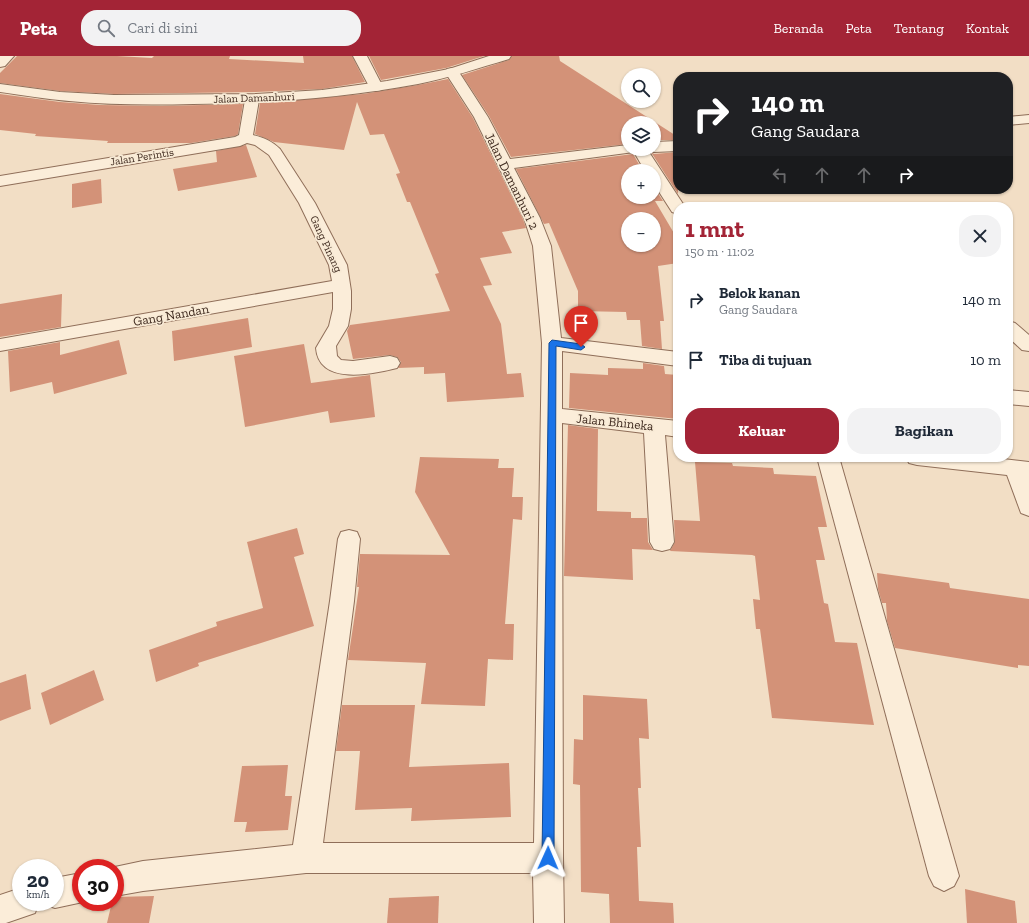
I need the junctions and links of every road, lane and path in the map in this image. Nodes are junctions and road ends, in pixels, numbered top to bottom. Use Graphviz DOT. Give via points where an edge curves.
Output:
graph roads {
  1 [pos="7,56"];
  2 [pos="360,56"];
  3 [pos="504,56"];
  4 [pos="0,63"];
  5 [pos="452,72"];
  6 [pos="376,87"];
  7 [pos="0,88"];
  8 [pos="252,100"];
  9 [pos="1029,119"];
  10 [pos="1013,121"];
  11 [pos="244,138"];
  12 [pos="673,146"];
  13 [pos="661,147"];
  14 [pos="621,150"];
  15 [pos="504,164"];
  16 [pos="0,181"];
  17 [pos="661,183"];
  18 [pos="673,202"];
  19 [pos="341,285"];
  20 [pos="1013,331"];
  21 [pos="552,343"];
  22 [pos="0,345"];
  23 [pos="1029,345"];
  24 [pos="673,358"];
  25 [pos="390,363"];
  26 [pos="1013,397"];
  27 [pos="1029,399"];
  28 [pos="552,415"];
  29 [pos="654,427"];
  30 [pos="673,429"];
  31 [pos="829,462"];
  32 [pos="961,462"];
  33 [pos="1022,469"];
  34 [pos="1029,507"];
  35 [pos="349,539"];
  36 [pos="662,542"];
  37 [pos="306,858"];
  38 [pos="548,858"];
  39 [pos="944,876"];
  40 [pos="124,879"];
  41 [pos="12,906"];
  42 [pos="0,910"];
  43 [pos="549,923"];
  1 -- 4 [label="street"];
  2 -- 6 [label="street"];
  3 -- 5 [label="street, Jalan Damanhuri"];
  5 -- 6 [label="street, Jalan Damanhuri"];
  5 -- 15 [label="street, Jalan Damanhuri 2" via="481,117"];
  6 -- 8 [label="street, Jalan Damanhuri" via="320,95"];
  7 -- 8 [label="street, Jalan Damanhuri" via="92,98 164,101"];
  8 -- 11 [label="street"];
  9 -- 10 [label="street"];
  11 -- 16 [label="street, Jalan Perintis" via="232,143"];
  11 -- 19 [label="street, Gang Pinang" via="259,141 275,152 326,239 341,274"];
  12 -- 13 [label="street"];
  14 -- 15 [label="street"];
  15 -- 21 [label="street, Jalan Damanhuri 2" via="532,218 542,246"];
  17 -- 18 [label="street"];
  19 -- 22 [label="street, Gang Nandan"];
  19 -- 25 [label="street, Gang Pinang" via="342,310 334,335 326,345 328,357 334,364 353,369"];
  20 -- 23 [label="street"];
  21 -- 24 [label="street"];
  21 -- 28 [label="street, Jalan Damanhuri 2"];
  26 -- 27 [label="street"];
  28 -- 29 [label="street, Jalan Bhineka"];
  28 -- 38 [label="street, Jalan Damanhuri 2"];
  29 -- 30 [label="street, Jalan Bhineka"];
  29 -- 36 [label="street"];
  31 -- 39 [label="street"];
  32 -- 33 [label="street"];
  33 -- 34 [label="street"];
  35 -- 37 [label="street"];
  37 -- 38 [label="street"];
  37 -- 40 [label="street"];
  38 -- 43 [label="street, Jalan Damanhuri 2"];
  41 -- 42 [label="street"];
}
